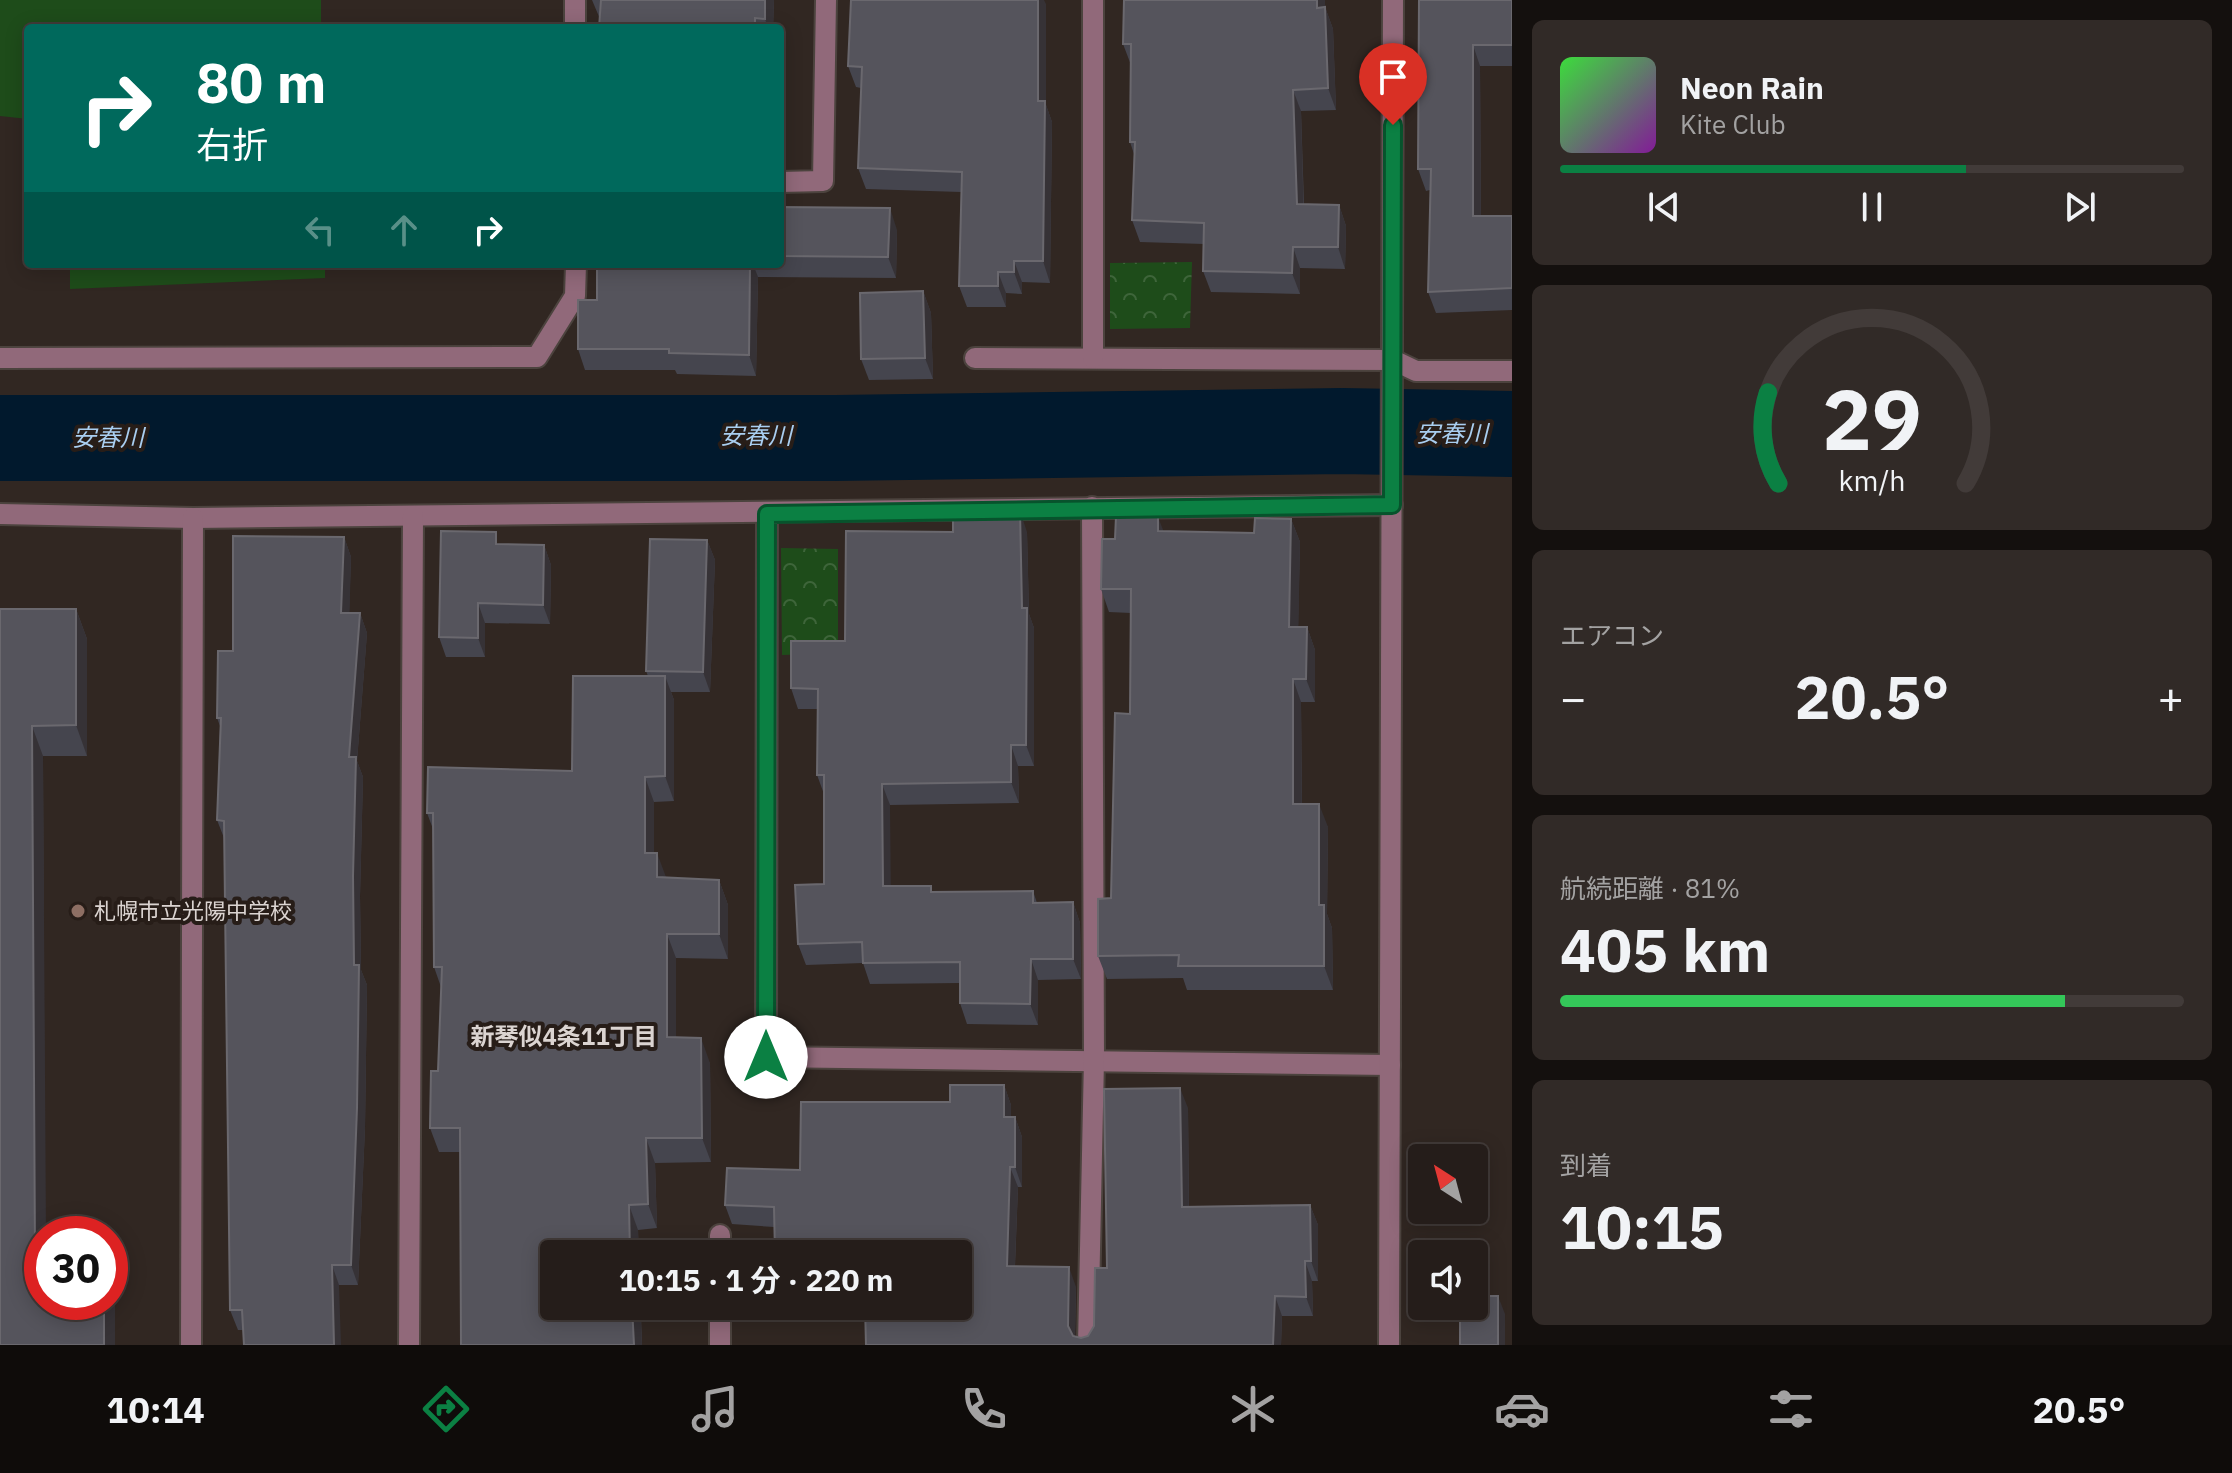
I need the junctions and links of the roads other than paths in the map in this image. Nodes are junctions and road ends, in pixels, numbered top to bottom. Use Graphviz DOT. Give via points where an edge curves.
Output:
graph roads {
  1 [pos="575,0"];
  2 [pos="826,0"];
  3 [pos="1093,0"];
  4 [pos="1393,0"];
  5 [pos="575,24"];
  6 [pos="784,182"];
  7 [pos="576,268"];
  8 [pos="0,358"];
  9 [pos="975,358"];
  10 [pos="1093,358"];
  11 [pos="1393,360"];
  12 [pos="1512,371"];
  13 [pos="1392,505"];
  14 [pos="1092,507"];
  15 [pos="0,514"];
  16 [pos="767,514"];
  17 [pos="413,516"];
  18 [pos="193,518"];
  19 [pos="1094,1059"];
  20 [pos="1390,1065"];
  21 [pos="720,1320"];
  22 [pos="191,1345"];
  23 [pos="409,1345"];
  24 [pos="720,1345"];
  25 [pos="1088,1345"];
  26 [pos="1389,1345"];
  1 -- 5 [label="street"];
  2 -- 6 [label="street" via="823,181"];
  3 -- 10 [label="street"];
  4 -- 11 [label="street"];
  7 -- 8 [label="street" via="575,296 537,357"];
  9 -- 10 [label="street"];
  10 -- 11 [label="street"];
  11 -- 12 [label="street" via="1416,371"];
  11 -- 13 [label="street"];
  13 -- 14 [label="street"];
  13 -- 20 [label="street"];
  14 -- 16 [label="street"];
  14 -- 19 [label="street"];
  15 -- 18 [label="street"];
  16 -- 17 [label="street"];
  16 -- 19 [label="street" via="766,1057"];
  17 -- 18 [label="street"];
  17 -- 23 [label="street"];
  18 -- 22 [label="street"];
  19 -- 20 [label="street"];
  19 -- 25 [label="street"];
  20 -- 26 [label="street"];
  21 -- 24 [label="street"];
}
